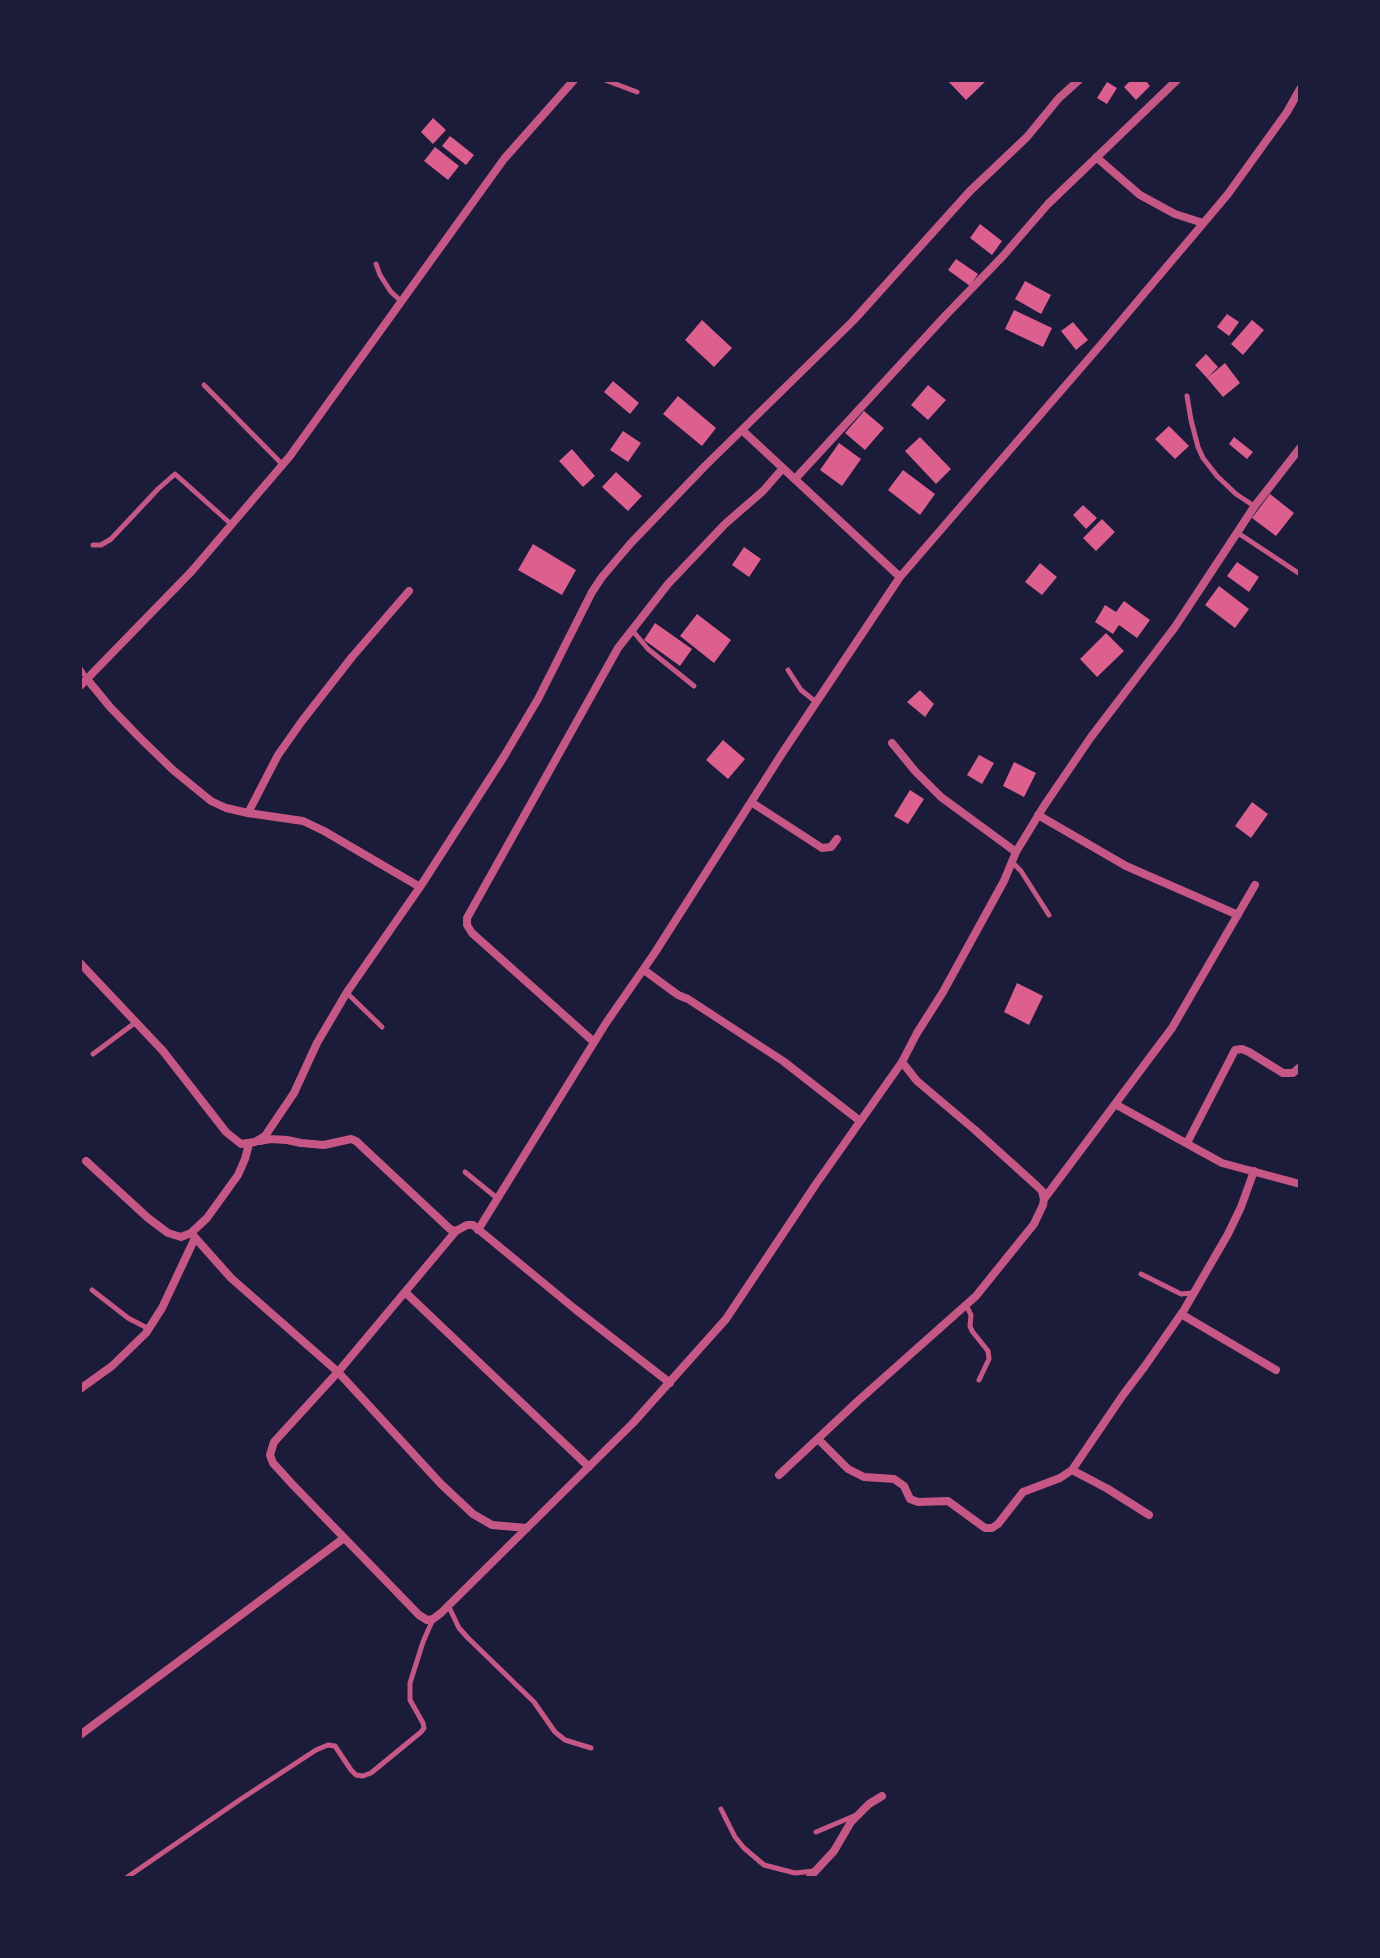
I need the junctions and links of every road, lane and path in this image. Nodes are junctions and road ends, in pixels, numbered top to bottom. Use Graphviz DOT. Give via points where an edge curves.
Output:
graph roads {
  1 [pos="574,80"];
  2 [pos="605,80"];
  3 [pos="1079,80"];
  4 [pos="1177,80"];
  5 [pos="1300,89"];
  6 [pos="637,92"];
  7 [pos="1096,157"];
  8 [pos="1203,223"];
  9 [pos="376,264"];
  10 [pos="401,301"];
  11 [pos="204,385"];
  12 [pos="1187,396"];
  13 [pos="743,431"];
  14 [pos="1300,448"];
  15 [pos="283,464"];
  16 [pos="783,468"];
  17 [pos="795,479"];
  18 [pos="1254,507"];
  19 [pos="231,524"];
  20 [pos="1237,533"];
  21 [pos="93,545"];
  22 [pos="1300,574"];
  23 [pos="900,577"];
  24 [pos="409,591"];
  25 [pos="631,629"];
  26 [pos="80,668"];
  27 [pos="788,670"];
  28 [pos="87,679"];
  29 [pos="80,686"];
  30 [pos="694,686"];
  31 [pos="817,702"];
  32 [pos="892,743"];
  33 [pos="751,802"];
  34 [pos="248,813"];
  35 [pos="1038,815"];
  36 [pos="837,839"];
  37 [pos="1016,852"];
  38 [pos="1012,862"];
  39 [pos="1255,885"];
  40 [pos="420,887"];
  41 [pos="1049,915"];
  42 [pos="1238,915"];
  43 [pos="80,963"];
  44 [pos="644,970"];
  45 [pos="347,992"];
  46 [pos="136,1021"];
  47 [pos="382,1027"];
  48 [pos="594,1042"];
  49 [pos="93,1054"];
  50 [pos="902,1062"];
  51 [pos="1300,1067"];
  52 [pos="1115,1104"];
  53 [pos="860,1121"];
  54 [pos="252,1143"];
  55 [pos="1187,1143"];
  56 [pos="86,1161"];
  57 [pos="1254,1171"];
  58 [pos="465,1172"];
  59 [pos="1300,1184"];
  60 [pos="498,1199"];
  61 [pos="1044,1199"];
  62 [pos="478,1230"];
  63 [pos="456,1231"];
  64 [pos="193,1236"];
  65 [pos="1141,1274"];
  66 [pos="92,1290"];
  67 [pos="405,1292"];
  68 [pos="1194,1293"];
  69 [pos="966,1305"];
  70 [pos="1181,1314"];
  71 [pos="149,1329"];
  72 [pos="1276,1370"];
  73 [pos="338,1372"];
  74 [pos="979,1380"];
  75 [pos="670,1383"];
  76 [pos="80,1389"];
  77 [pos="818,1439"];
  78 [pos="589,1467"];
  79 [pos="1072,1470"];
  80 [pos="779,1475"];
  81 [pos="1149,1515"];
  82 [pos="527,1528"];
  83 [pos="344,1538"];
  84 [pos="448,1606"];
  85 [pos="433,1619"];
  86 [pos="80,1735"];
  87 [pos="591,1748"];
  88 [pos="882,1796"];
  89 [pos="721,1809"];
  90 [pos="858,1814"];
  91 [pos="816,1832"];
  92 [pos="813,1874"];
  93 [pos="126,1878"];
  1 -- 10 [label="street" via="504,159"];
  2 -- 6 [label="lane"];
  3 -- 13 [label="street"];
  4 -- 7 [label="street"];
  5 -- 8 [label="street"];
  7 -- 8 [label="street" via="1140,195"];
  7 -- 17 [label="street"];
  8 -- 23 [label="street"];
  9 -- 10 [label="lane"];
  10 -- 15 [label="street"];
  11 -- 15 [label="lane"];
  12 -- 18 [label="lane" via="1203,458"];
  13 -- 16 [label="street"];
  13 -- 40 [label="street" via="631,543 592,592 538,699"];
  14 -- 18 [label="street"];
  15 -- 19 [label="street"];
  16 -- 17 [label="street"];
  16 -- 25 [label="street" via="685,565"];
  17 -- 23 [label="street"];
  18 -- 20 [label="street"];
  19 -- 21 [label="lane" via="175,474 111,539"];
  19 -- 28 [label="street"];
  20 -- 22 [label="lane"];
  20 -- 35 [label="street"];
  23 -- 31 [label="street"];
  24 -- 34 [label="street" via="302,721"];
  25 -- 30 [label="lane"];
  25 -- 48 [label="street" via="467,918 472,933"];
  26 -- 28 [label="lane"];
  27 -- 31 [label="lane"];
  28 -- 29 [label="street"];
  28 -- 34 [label="street" via="195,788 211,801"];
  31 -- 33 [label="street"];
  32 -- 37 [label="street" via="941,797"];
  33 -- 36 [label="street" via="822,848"];
  33 -- 44 [label="street"];
  34 -- 40 [label="street" via="303,821"];
  35 -- 37 [label="street"];
  35 -- 42 [label="street" via="1126,866"];
  37 -- 38 [label="street"];
  38 -- 41 [label="lane"];
  38 -- 50 [label="street"];
  39 -- 42 [label="street"];
  40 -- 45 [label="street"];
  42 -- 52 [label="street" via="1172,1028"];
  43 -- 46 [label="street"];
  44 -- 48 [label="street"];
  44 -- 53 [label="street" via="783,1061"];
  45 -- 47 [label="lane"];
  45 -- 54 [label="street" via="294,1093 265,1136"];
  46 -- 49 [label="lane"];
  46 -- 54 [label="street" via="226,1132 241,1144"];
  48 -- 60 [label="street"];
  50 -- 53 [label="street"];
  50 -- 61 [label="street" via="1037,1186"];
  51 -- 55 [label="street" via="1286,1074 1249,1052 1235,1050"];
  52 -- 55 [label="street"];
  52 -- 61 [label="street"];
  53 -- 75 [label="street" via="733,1310"];
  54 -- 63 [label="street" via="356,1141"];
  54 -- 64 [label="street" via="238,1175"];
  55 -- 57 [label="street" via="1222,1163"];
  56 -- 64 [label="street" via="168,1233"];
  57 -- 59 [label="street"];
  57 -- 68 [label="street" via="1228,1234"];
  58 -- 60 [label="lane"];
  60 -- 62 [label="street"];
  61 -- 69 [label="street" via="1034,1224"];
  62 -- 63 [label="street" via="467,1225"];
  62 -- 75 [label="street"];
  63 -- 67 [label="street"];
  64 -- 71 [label="street"];
  64 -- 73 [label="street" via="231,1278"];
  65 -- 68 [label="lane" via="1181,1294"];
  66 -- 71 [label="lane"];
  67 -- 73 [label="street"];
  67 -- 78 [label="street"];
  68 -- 70 [label="street"];
  69 -- 74 [label="lane" via="972,1331 988,1351"];
  69 -- 77 [label="street"];
  70 -- 72 [label="street"];
  70 -- 79 [label="street"];
  71 -- 76 [label="street"];
  73 -- 82 [label="street" via="473,1514 492,1525"];
  73 -- 83 [label="street" via="274,1442 270,1455"];
  75 -- 78 [label="street"];
  77 -- 79 [label="street" via="848,1469 864,1477 894,1479 918,1502 948,1501 985,1528 998,1524 1023,1492"];
  77 -- 80 [label="street"];
  78 -- 82 [label="street"];
  79 -- 81 [label="street"];
  82 -- 84 [label="street"];
  83 -- 85 [label="street" via="419,1615"];
  83 -- 86 [label="street"];
  84 -- 85 [label="street"];
  84 -- 87 [label="lane" via="459,1628 534,1702 555,1732"];
  85 -- 93 [label="lane" via="410,1683 421,1732 363,1776 351,1770 335,1746 316,1750"];
  88 -- 90 [label="street"];
  89 -- 92 [label="lane" via="735,1837 764,1865"];
  90 -- 91 [label="lane"];
  90 -- 92 [label="street"];
}
